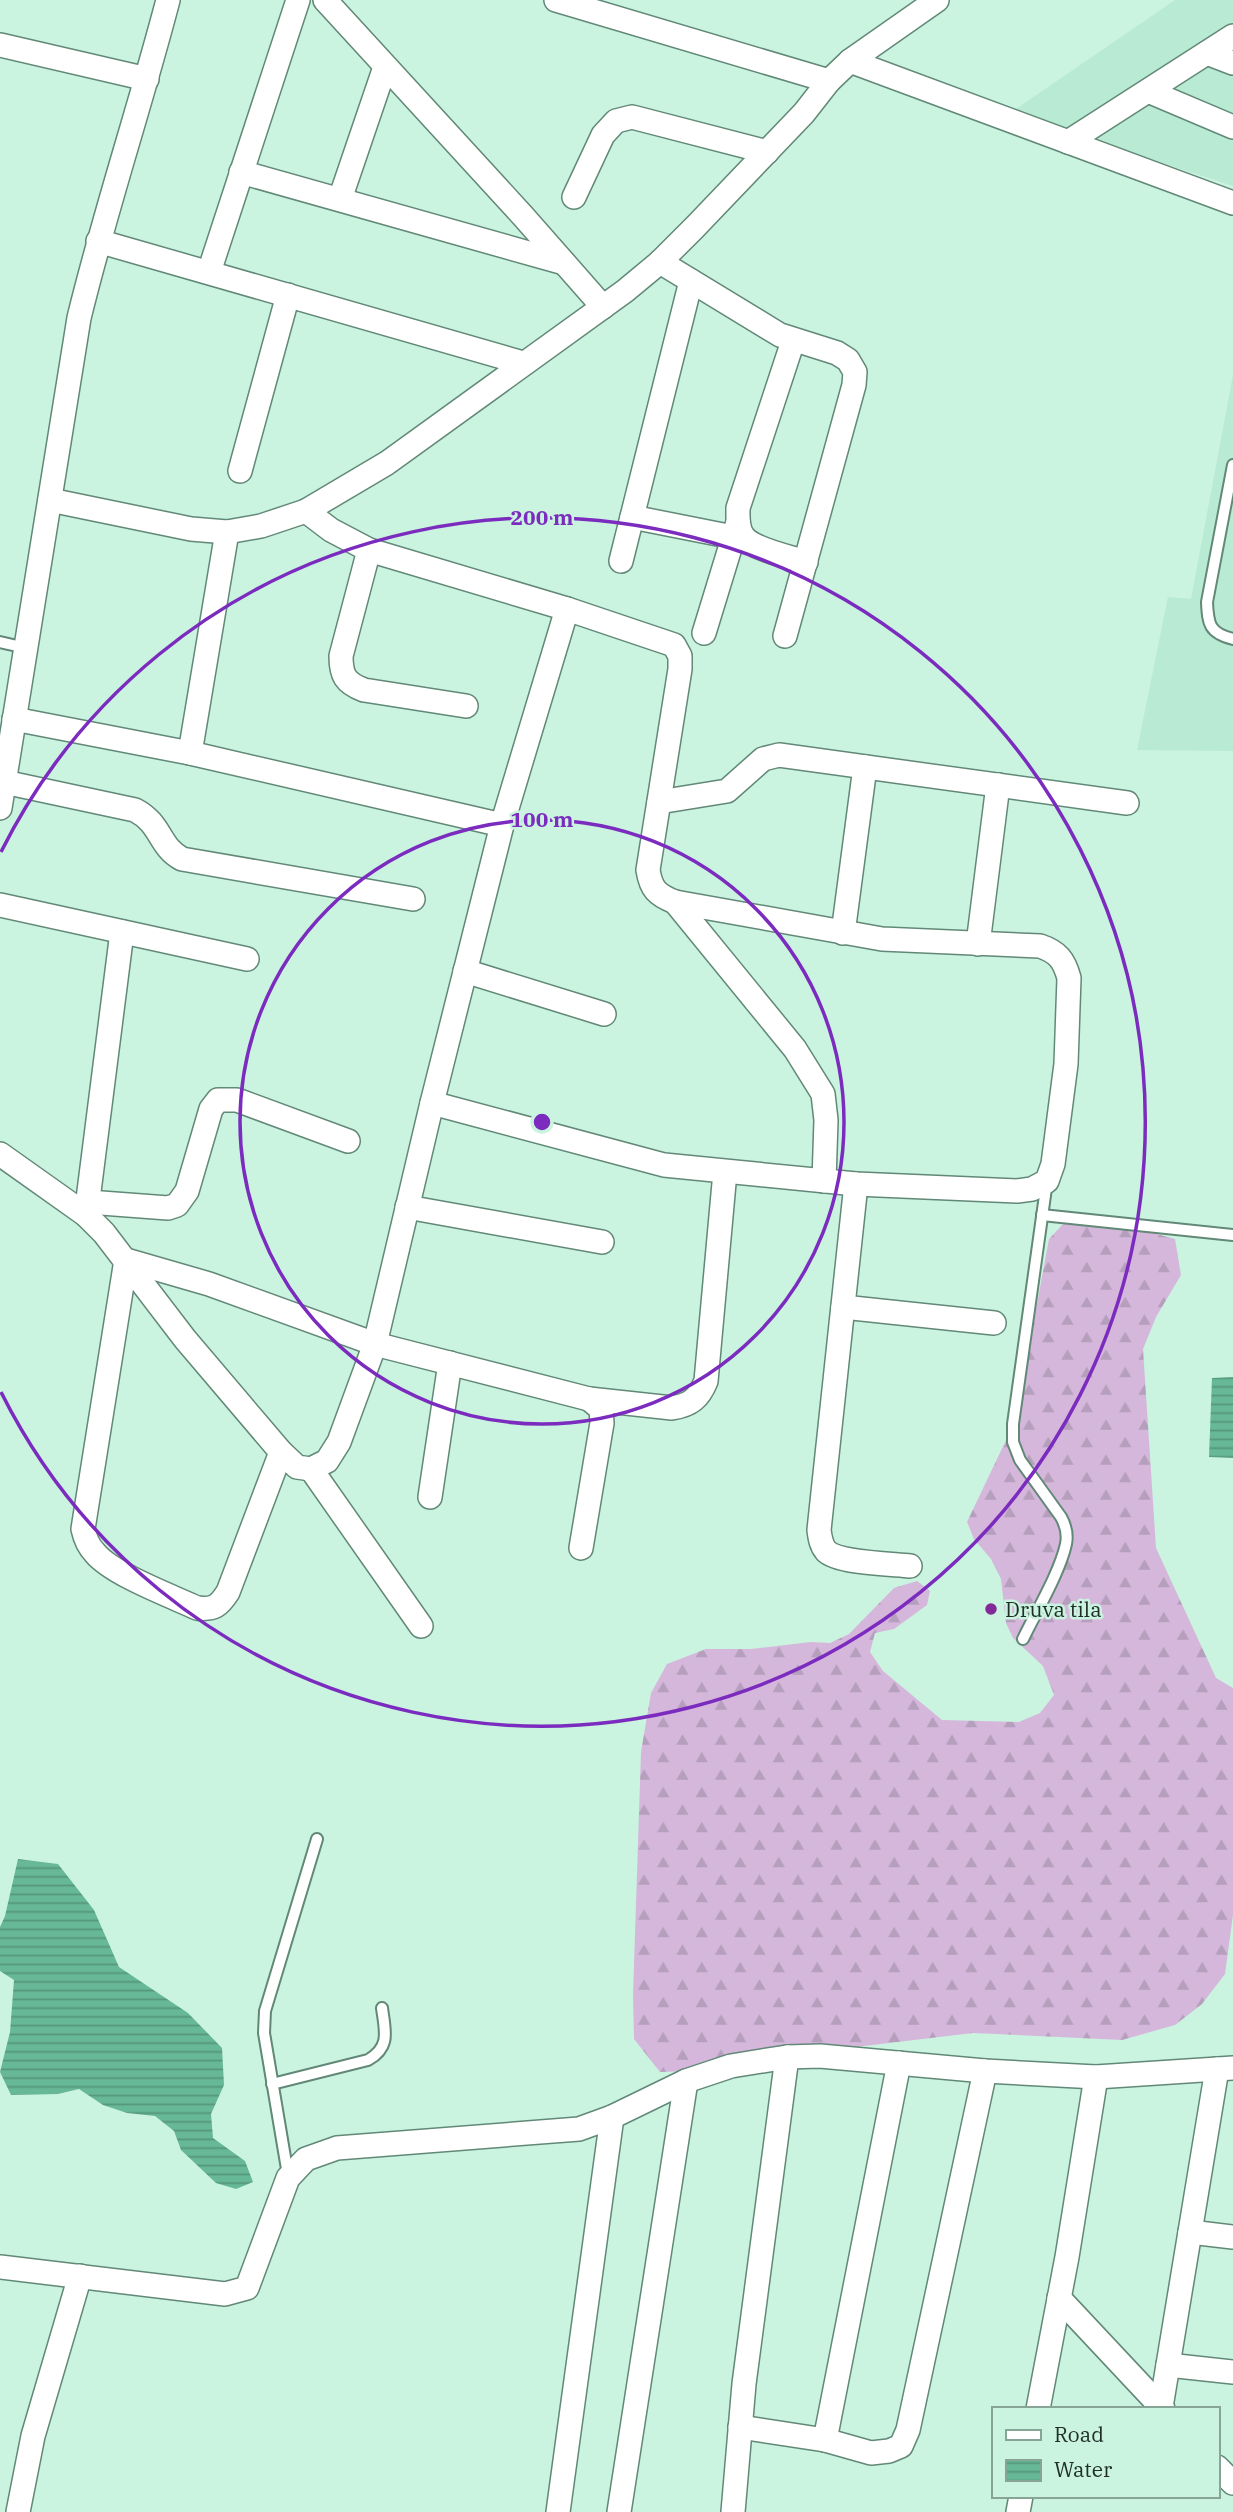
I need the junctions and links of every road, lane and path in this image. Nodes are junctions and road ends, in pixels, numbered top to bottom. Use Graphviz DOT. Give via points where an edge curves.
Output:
graph roads {
  1 [pos="168,0"];
  2 [pos="298,0"];
  3 [pos="325,0"];
  4 [pos="556,0"];
  5 [pos="937,0"];
  6 [pos="1233,36"];
  7 [pos="0,45"];
  8 [pos="1207,53"];
  9 [pos="850,61"];
  10 [pos="1233,63"];
  11 [pos="385,67"];
  12 [pos="147,79"];
  13 [pos="829,81"];
  14 [pos="1147,91"];
  15 [pos="1233,127"];
  16 [pos="1068,142"];
  17 [pos="767,152"];
  18 [pos="241,172"];
  19 [pos="575,197"];
  20 [pos="340,199"];
  21 [pos="1233,202"];
  22 [pos="98,241"];
  23 [pos="660,262"];
  24 [pos="564,263"];
  25 [pos="209,272"];
  26 [pos="691,281"];
  27 [pos="288,295"];
  28 [pos="603,307"];
  29 [pos="793,341"];
  30 [pos="523,363"];
  31 [pos="1233,465"];
  32 [pos="240,471"];
  33 [pos="50,500"];
  34 [pos="1229,507"];
  35 [pos="306,511"];
  36 [pos="632,517"];
  37 [pos="735,530"];
  38 [pos="227,532"];
  39 [pos="369,550"];
  40 [pos="621,561"];
  41 [pos="806,562"];
  42 [pos="568,610"];
  43 [pos="704,633"];
  44 [pos="785,636"];
  45 [pos="1233,639"];
  46 [pos="0,642"];
  47 [pos="26,648"];
  48 [pos="466,706"];
  49 [pos="15,719"];
  50 [pos="190,753"];
  51 [pos="865,767"];
  52 [pos="4,782"];
  53 [pos="998,785"];
  54 [pos="659,802"];
  55 [pos="1127,803"];
  56 [pos="0,808"];
  57 [pos="502,825"];
  58 [pos="413,899"];
  59 [pos="675,902"];
  60 [pos="0,905"];
  61 [pos="122,932"];
  62 [pos="843,933"];
  63 [pos="978,944"];
  64 [pos="247,959"];
  65 [pos="465,971"];
  66 [pos="604,1014"];
  67 [pos="432,1103"];
  68 [pos="348,1141"];
  69 [pos="0,1154"];
  70 [pos="725,1172"];
  71 [pos="824,1181"];
  72 [pos="1047,1181"];
  73 [pos="856,1184"];
  74 [pos="407,1207"];
  75 [pos="87,1209"];
  76 [pos="1042,1215"];
  77 [pos="1233,1235"];
  78 [pos="602,1242"];
  79 [pos="126,1260"];
  80 [pos="843,1307"];
  81 [pos="994,1323"];
  82 [pos="375,1344"];
  83 [pos="450,1363"];
  84 [pos="589,1399"];
  85 [pos="281,1452"];
  86 [pos="311,1469"];
  87 [pos="430,1497"];
  88 [pos="581,1548"];
  89 [pos="910,1566"];
  90 [pos="421,1626"];
  91 [pos="1023,1639"];
  92 [pos="317,1839"];
  93 [pos="382,2008"];
  94 [pos="787,2057"];
  95 [pos="899,2063"];
  96 [pos="1225,2068"];
  97 [pos="985,2071"];
  98 [pos="1096,2077"];
  99 [pos="686,2081"];
  100 [pos="272,2084"];
  101 [pos="612,2117"];
  102 [pos="288,2178"];
  103 [pos="1190,2231"];
  104 [pos="1233,2237"];
  105 [pos="0,2267"];
  106 [pos="80,2276"];
  107 [pos="1059,2298"];
  108 [pos="1168,2365"];
  109 [pos="1233,2372"];
  110 [pos="1038,2407"];
  111 [pos="1161,2407"];
  112 [pos="1162,2407"];
  113 [pos="740,2427"];
  114 [pos="825,2440"];
  115 [pos="1219,2469"];
  116 [pos="1233,2483"];
  117 [pos="18,2512"];
  118 [pos="558,2512"];
  119 [pos="619,2512"];
  120 [pos="733,2512"];
  1 -- 12 [label="street"];
  2 -- 18 [label="street"];
  3 -- 11 [label="street"];
  4 -- 13 [label="street"];
  5 -- 9 [label="street"];
  6 -- 8 [label="street"];
  7 -- 12 [label="street"];
  8 -- 10 [label="street"];
  8 -- 14 [label="street"];
  9 -- 13 [label="street"];
  9 -- 16 [label="street"];
  11 -- 20 [label="street"];
  11 -- 24 [label="street"];
  12 -- 22 [label="street"];
  13 -- 17 [label="street"];
  14 -- 15 [label="street"];
  14 -- 16 [label="street"];
  16 -- 21 [label="street"];
  17 -- 19 [label="street" via="632,117 616,121 603,135"];
  17 -- 23 [label="street"];
  18 -- 20 [label="street"];
  18 -- 25 [label="street"];
  20 -- 24 [label="street"];
  22 -- 25 [label="street"];
  22 -- 33 [label="street" via="79,318"];
  23 -- 26 [label="street"];
  23 -- 28 [label="street"];
  24 -- 28 [label="street"];
  25 -- 27 [label="street"];
  26 -- 29 [label="street"];
  26 -- 36 [label="street"];
  27 -- 30 [label="street"];
  27 -- 32 [label="street"];
  28 -- 30 [label="street"];
  29 -- 37 [label="street" via="738,508"];
  29 -- 41 [label="street" via="837,353 855,372"];
  30 -- 35 [label="street" via="387,463"];
  31 -- 34 [label="lane"];
  33 -- 38 [label="street" via="191,530"];
  33 -- 47 [label="street"];
  34 -- 45 [label="lane" via="1207,602 1208,622 1216,634"];
  35 -- 38 [label="street"];
  35 -- 39 [label="street"];
  36 -- 37 [label="street"];
  36 -- 40 [label="street"];
  37 -- 41 [label="street" via="751,543"];
  37 -- 43 [label="street"];
  38 -- 50 [label="street"];
  39 -- 42 [label="street"];
  39 -- 48 [label="street" via="341,656 344,679 364,690"];
  41 -- 44 [label="street"];
  42 -- 54 [label="street" via="663,640 674,645 680,656"];
  42 -- 57 [label="street"];
  46 -- 47 [label="lane"];
  47 -- 49 [label="street"];
  49 -- 50 [label="street"];
  49 -- 52 [label="street"];
  50 -- 57 [label="street"];
  51 -- 53 [label="street"];
  51 -- 54 [label="street" via="779,755 763,759 727,791"];
  51 -- 62 [label="street"];
  52 -- 56 [label="street"];
  52 -- 58 [label="street" via="135,810 148,817 173,854 182,859"];
  53 -- 55 [label="street"];
  53 -- 63 [label="street"];
  54 -- 59 [label="street" via="648,870 651,886"];
  57 -- 65 [label="street"];
  59 -- 62 [label="street"];
  59 -- 71 [label="street" via="795,1049 822,1094"];
  60 -- 61 [label="street"];
  61 -- 64 [label="street"];
  61 -- 75 [label="street"];
  62 -- 63 [label="street"];
  63 -- 72 [label="street" via="1040,946 1056,952 1069,978 1066,1064"];
  65 -- 66 [label="street"];
  65 -- 67 [label="street"];
  67 -- 70 [label="street" via="664,1165"];
  67 -- 74 [label="street"];
  68 -- 75 [label="street" via="237,1100 218,1100 211,1109 187,1191 177,1205"];
  69 -- 75 [label="street"];
  70 -- 71 [label="street"];
  70 -- 84 [label="street" via="702,1392 695,1401 672,1408"];
  71 -- 73 [label="street"];
  72 -- 73 [label="street" via="1017,1191"];
  72 -- 76 [label="lane"];
  73 -- 80 [label="street"];
  74 -- 78 [label="street"];
  74 -- 82 [label="street"];
  75 -- 79 [label="street"];
  76 -- 77 [label="lane"];
  76 -- 91 [label="lane" via="1013,1442 1020,1460 1062,1517 1066,1543"];
  79 -- 82 [label="street" via="200,1281"];
  79 -- 85 [label="street"];
  79 -- 85 [label="street" via="83,1529 96,1555 113,1568 197,1608 219,1606"];
  80 -- 81 [label="street"];
  80 -- 89 [label="street" via="821,1544 828,1554 841,1558"];
  82 -- 83 [label="street"];
  82 -- 86 [label="street" via="339,1442 327,1461"];
  83 -- 84 [label="street"];
  83 -- 87 [label="street"];
  84 -- 88 [label="street" via="601,1409 602,1423"];
  85 -- 86 [label="street" via="297,1467"];
  86 -- 90 [label="street"];
  92 -- 100 [label="lane" via="265,2011"];
  93 -- 100 [label="lane" via="385,2035 378,2054"];
  94 -- 95 [label="street"];
  94 -- 99 [label="street" via="731,2066"];
  94 -- 113 [label="street"];
  95 -- 97 [label="street"];
  95 -- 114 [label="street"];
  96 -- 98 [label="street"];
  96 -- 103 [label="street"];
  97 -- 98 [label="street"];
  97 -- 114 [label="street" via="908,2430 901,2446 889,2451 871,2453"];
  98 -- 107 [label="street"];
  99 -- 101 [label="street"];
  99 -- 119 [label="street"];
  100 -- 102 [label="lane"];
  101 -- 102 [label="street" via="579,2129 548,2133 337,2148 306,2159"];
  101 -- 118 [label="street"];
  102 -- 106 [label="street" via="247,2288 225,2294"];
  103 -- 104 [label="street"];
  103 -- 108 [label="street"];
  105 -- 106 [label="street"];
  106 -- 117 [label="street" via="33,2437"];
  107 -- 110 [label="street"];
  107 -- 111 [label="street"];
  108 -- 109 [label="street"];
  108 -- 112 [label="street"];
  113 -- 114 [label="street"];
  113 -- 120 [label="street"];
  115 -- 116 [label="street"];
}
